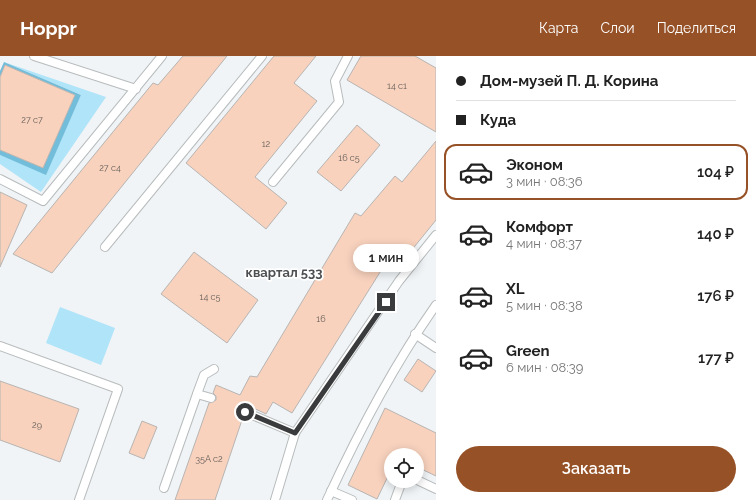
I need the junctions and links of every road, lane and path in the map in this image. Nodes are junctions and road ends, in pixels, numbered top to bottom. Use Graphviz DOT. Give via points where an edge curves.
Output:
graph roads {
  1 [pos="34,56"];
  2 [pos="162,56"];
  3 [pos="262,56"];
  4 [pos="348,56"];
  5 [pos="136,89"];
  6 [pos="0,179"];
  7 [pos="273,182"];
  8 [pos="436,235"];
  9 [pos="105,247"];
  10 [pos="436,305"];
  11 [pos="415,334"];
  12 [pos="0,346"];
  13 [pos="436,348"];
  14 [pos="214,368"];
  15 [pos="197,394"];
  16 [pos="211,398"];
  17 [pos="245,412"];
  18 [pos="295,433"];
  19 [pos="424,483"];
  20 [pos="164,488"];
  21 [pos="399,488"];
  22 [pos="436,489"];
  23 [pos="331,491"];
  24 [pos="79,500"];
  25 [pos="275,500"];
  26 [pos="327,500"];
  27 [pos="352,500"];
  28 [pos="395,500"];
  1 -- 5 [label="lane"];
  2 -- 5 [label="lane"];
  3 -- 9 [label="lane"];
  4 -- 7 [label="lane" via="335,81 339,102"];
  5 -- 6 [label="lane" via="43,201"];
  8 -- 18 [label="lane" via="400,281"];
  10 -- 11 [label="lane"];
  11 -- 13 [label="lane"];
  11 -- 23 [label="lane"];
  12 -- 24 [label="lane" via="118,389"];
  14 -- 15 [label="lane" via="204,375"];
  15 -- 16 [label="lane"];
  15 -- 20 [label="lane"];
  17 -- 18 [label="lane"];
  18 -- 25 [label="lane"];
  19 -- 22 [label="lane"];
  21 -- 28 [label="lane"];
  23 -- 26 [label="lane"];
  23 -- 27 [label="lane"];
}
